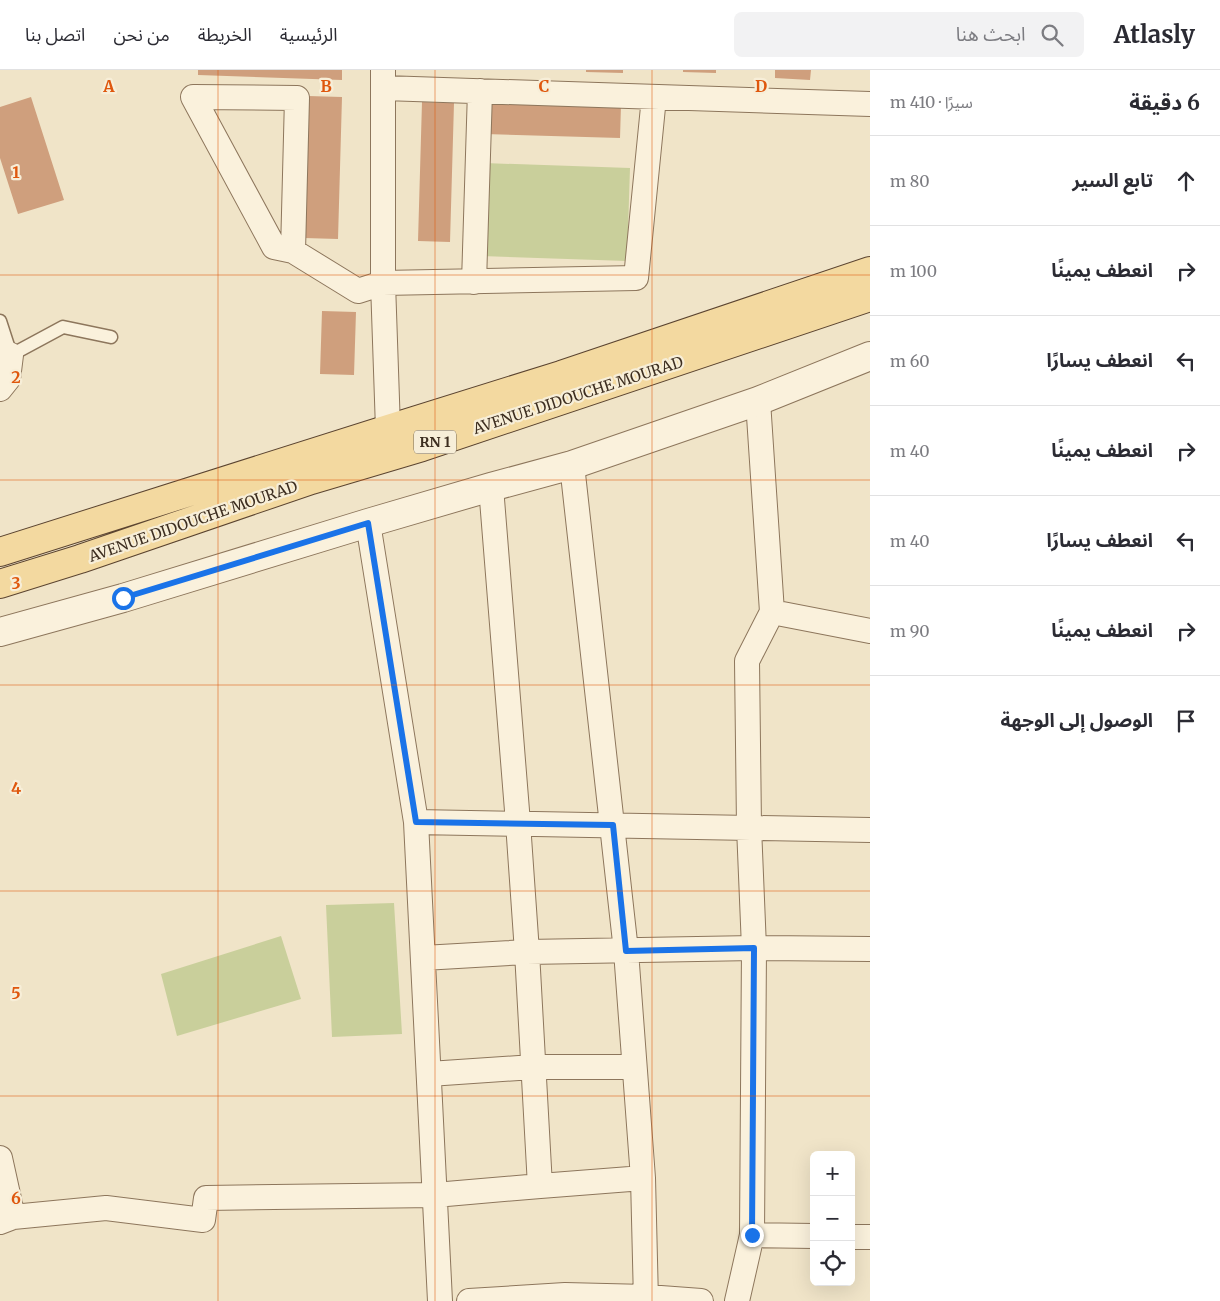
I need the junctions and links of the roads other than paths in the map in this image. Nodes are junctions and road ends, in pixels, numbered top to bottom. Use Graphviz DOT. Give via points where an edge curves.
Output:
graph roads {
  1 [pos="383,79"];
  2 [pos="480,91"];
  3 [pos="654,97"];
  4 [pos="870,104"];
  5 [pos="293,251"];
  6 [pos="870,271"];
  7 [pos="474,282"];
  8 [pos="383,283"];
  9 [pos="870,297"];
  10 [pos="0,321"];
  11 [pos="111,337"];
  12 [pos="6,352"];
  13 [pos="870,356"];
  14 [pos="0,389"];
  15 [pos="758,401"];
  16 [pos="388,429"];
  17 [pos="572,465"];
  18 [pos="491,487"];
  19 [pos="368,523"];
  20 [pos="0,552"];
  21 [pos="0,584"];
  22 [pos="772,612"];
  23 [pos="870,631"];
  24 [pos="0,632"];
  25 [pos="416,822"];
  26 [pos="518,823"];
  27 [pos="613,825"];
  28 [pos="749,828"];
  29 [pos="870,830"];
  30 [pos="754,948"];
  31 [pos="870,949"];
  32 [pos="626,951"];
  33 [pos="527,952"];
  34 [pos="423,958"];
  35 [pos="634,1067"];
  36 [pos="533,1068"];
  37 [pos="429,1074"];
  38 [pos="0,1158"];
  39 [pos="643,1178"];
  40 [pos="540,1186"];
  41 [pos="435,1195"];
  42 [pos="6,1219"];
  43 [pos="752,1235"];
  44 [pos="810,1236"];
  45 [pos="855,1236"];
  46 [pos="870,1237"];
  47 [pos="565,1298"];
  48 [pos="646,1299"];
  49 [pos="440,1301"];
  50 [pos="469,1301"];
  51 [pos="701,1301"];
  52 [pos="737,1301"];
  1 -- 2 [label="street"];
  1 -- 8 [label="street"];
  2 -- 3 [label="street"];
  2 -- 7 [label="street"];
  3 -- 4 [label="street"];
  3 -- 7 [label="street" via="636,278"];
  5 -- 5 [label="street" via="297,98 193,97 274,247"];
  5 -- 8 [label="street" via="358,292"];
  6 -- 16 [label="main road, AVENUE DIDOUCHE MOURAD / RN 1" via="561,375"];
  7 -- 8 [label="street"];
  8 -- 16 [label="street"];
  9 -- 21 [label="main road, AVENUE DIDOUCHE MOURAD / RN 1"];
  10 -- 12 [label="lane"];
  11 -- 12 [label="lane" via="63,327"];
  12 -- 14 [label="street" via="8,379"];
  13 -- 15 [label="street"];
  15 -- 17 [label="street"];
  15 -- 22 [label="street"];
  16 -- 20 [label="main road, AVENUE DIDOUCHE MOURAD / RN 1"];
  17 -- 18 [label="street"];
  17 -- 27 [label="street"];
  18 -- 19 [label="street"];
  18 -- 26 [label="street"];
  19 -- 24 [label="street"];
  19 -- 25 [label="street"];
  22 -- 23 [label="street"];
  22 -- 28 [label="street" via="747,661"];
  25 -- 26 [label="street"];
  25 -- 34 [label="street"];
  26 -- 27 [label="street"];
  26 -- 33 [label="street"];
  27 -- 28 [label="street"];
  27 -- 32 [label="street"];
  28 -- 29 [label="street"];
  28 -- 30 [label="street"];
  30 -- 31 [label="street"];
  30 -- 32 [label="street"];
  30 -- 43 [label="street"];
  32 -- 33 [label="street"];
  32 -- 35 [label="street"];
  33 -- 34 [label="street"];
  33 -- 36 [label="street"];
  34 -- 37 [label="street"];
  35 -- 36 [label="street"];
  35 -- 39 [label="street"];
  36 -- 37 [label="street"];
  36 -- 40 [label="street"];
  37 -- 41 [label="street"];
  38 -- 42 [label="street"];
  39 -- 40 [label="street"];
  39 -- 48 [label="street"];
  40 -- 41 [label="street"];
  41 -- 42 [label="street" via="206,1198 203,1220 106,1208"];
  41 -- 49 [label="street"];
  43 -- 44 [label="street"];
  43 -- 52 [label="street"];
  45 -- 46 [label="street"];
  47 -- 48 [label="street"];
  47 -- 50 [label="street"];
  48 -- 51 [label="street"];
}
